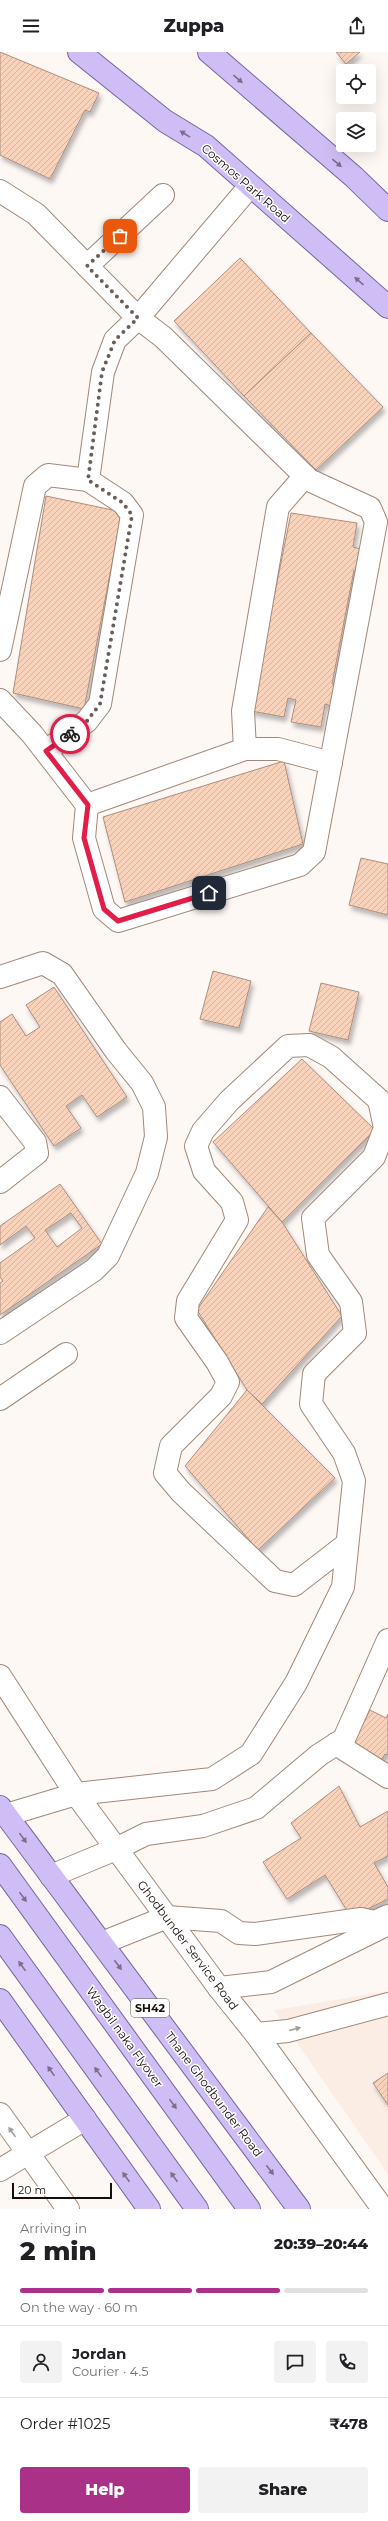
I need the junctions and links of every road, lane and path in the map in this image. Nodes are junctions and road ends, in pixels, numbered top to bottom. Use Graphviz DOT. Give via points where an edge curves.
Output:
graph roads {
  1 [pos="79,52"];
  2 [pos="209,52"];
  3 [pos="250,186"];
  4 [pos="0,191"];
  5 [pos="163,195"];
  6 [pos="388,210"];
  7 [pos="87,266"];
  8 [pos="388,307"];
  9 [pos="138,318"];
  10 [pos="305,476"];
  11 [pos="88,480"];
  12 [pos="0,650"];
  13 [pos="0,700"];
  14 [pos="245,749"];
  15 [pos="46,751"];
  16 [pos="331,763"];
  17 [pos="88,805"];
  18 [pos="0,977"];
  19 [pos="1,1099"];
  20 [pos="0,1182"];
  21 [pos="0,1334"];
  22 [pos="66,1354"];
  23 [pos="0,1399"];
  24 [pos="347,1544"];
  25 [pos="388,1640"];
  26 [pos="0,1676"];
  27 [pos="336,1744"];
  28 [pos="388,1777"];
  29 [pos="76,1794"];
  30 [pos="3,1811"];
  31 [pos="116,1849"];
  32 [pos="0,1865"];
  33 [pos="51,1876"];
  34 [pos="388,1916"];
  35 [pos="167,1917"];
  36 [pos="388,1924"];
  37 [pos="0,1936"];
  38 [pos="102,1943"];
  39 [pos="219,1988"];
  40 [pos="0,2000"];
  41 [pos="388,2004"];
  42 [pos="256,2034"];
  43 [pos="0,2114"];
  44 [pos="85,2119"];
  45 [pos="27,2154"];
  46 [pos="0,2170"];
  47 [pos="68,2209"];
  48 [pos="149,2209"];
  49 [pos="197,2209"];
  50 [pos="249,2209"];
  51 [pos="299,2209"];
  52 [pos="383,2209"];
  3 -- 1 [label="main road, Cosmos Park Road, one-way" via="206,146 165,121"];
  2 -- 6 [label="main road, one-way" via="354,177"];
  8 -- 3 [label="main road, Cosmos Park Road, one-way"];
  3 -- 9 [label="street"];
  4 -- 7 [label="street" via="36,214"];
  5 -- 7 [label="street"];
  7 -- 9 [label="street"];
  9 -- 10 [label="street" via="163,337"];
  9 -- 11 [label="street" via="115,340 102,372"];
  10 -- 14 [label="street" via="278,508 243,711"];
  10 -- 16 [label="street" via="370,508 376,522"];
  11 -- 12 [label="street" via="48,475 35,486"];
  11 -- 15 [label="street" via="123,503 132,515 100,704 87,721"];
  13 -- 15 [label="street"];
  14 -- 16 [label="street" via="278,749"];
  14 -- 17 [label="street"];
  15 -- 17 [label="street"];
  16 -- 17 [label="street" via="314,852 300,865 118,921 104,909 84,838"];
  18 -- 21 [label="street" via="43,963 62,974 142,1084 154,1107 156,1137 147,1173 108,1256 94,1270"];
  19 -- 20 [label="street" via="35,1142 37,1153"];
  22 -- 23 [label="street"];
  24 -- 24 [label="street" via="354,1481 344,1453 311,1404 314,1374 354,1333 350,1302 318,1255 314,1218 374,1157 385,1128 379,1100 331,1057 309,1045 288,1046 229,1101 203,1130 196,1146 204,1171 232,1202 237,1220 188,1301 186,1318 228,1382 220,1396 171,1446 165,1473 181,1492 275,1582 294,1585"];
  24 -- 29 [label="street" via="343,1587 296,1683 251,1754 212,1778"];
  25 -- 27 [label="street" via="344,1739"];
  26 -- 29 [label="street, Ghodbunder Service Road"];
  27 -- 28 [label="street"];
  27 -- 31 [label="street" via="256,1808 204,1826 146,1834"];
  29 -- 30 [label="street"];
  29 -- 31 [label="street, Ghodbunder Service Road"];
  30 -- 33 [label="main road, Thane Ghodbunder Road / SH42, one-way"];
  31 -- 33 [label="street"];
  31 -- 35 [label="street, Ghodbunder Service Road"];
  32 -- 50 [label="main road, Wagbil naka Flyover, one-way"];
  33 -- 38 [label="main road, Thane Ghodbunder Road / SH42"];
  34 -- 35 [label="street" via="375,1922 361,1919 255,1934 239,1933 221,1921"];
  35 -- 38 [label="street"];
  35 -- 39 [label="street, Ghodbunder Service Road"];
  36 -- 39 [label="street" via="270,1982"];
  49 -- 37 [label="main road, one-way"];
  38 -- 51 [label="main road, Thane Ghodbunder Road / SH42, one-way"];
  39 -- 42 [label="street, Ghodbunder Service Road"];
  44 -- 40 [label="main road, one-way"];
  42 -- 41 [label="street, one-way" via="288,2031"];
  42 -- 52 [label="street, Ghodbunder Service Road"];
  45 -- 43 [label="street, one-way"];
  44 -- 45 [label="street"];
  48 -- 44 [label="main road, one-way"];
  45 -- 46 [label="street"];
  45 -- 47 [label="street"];
}
